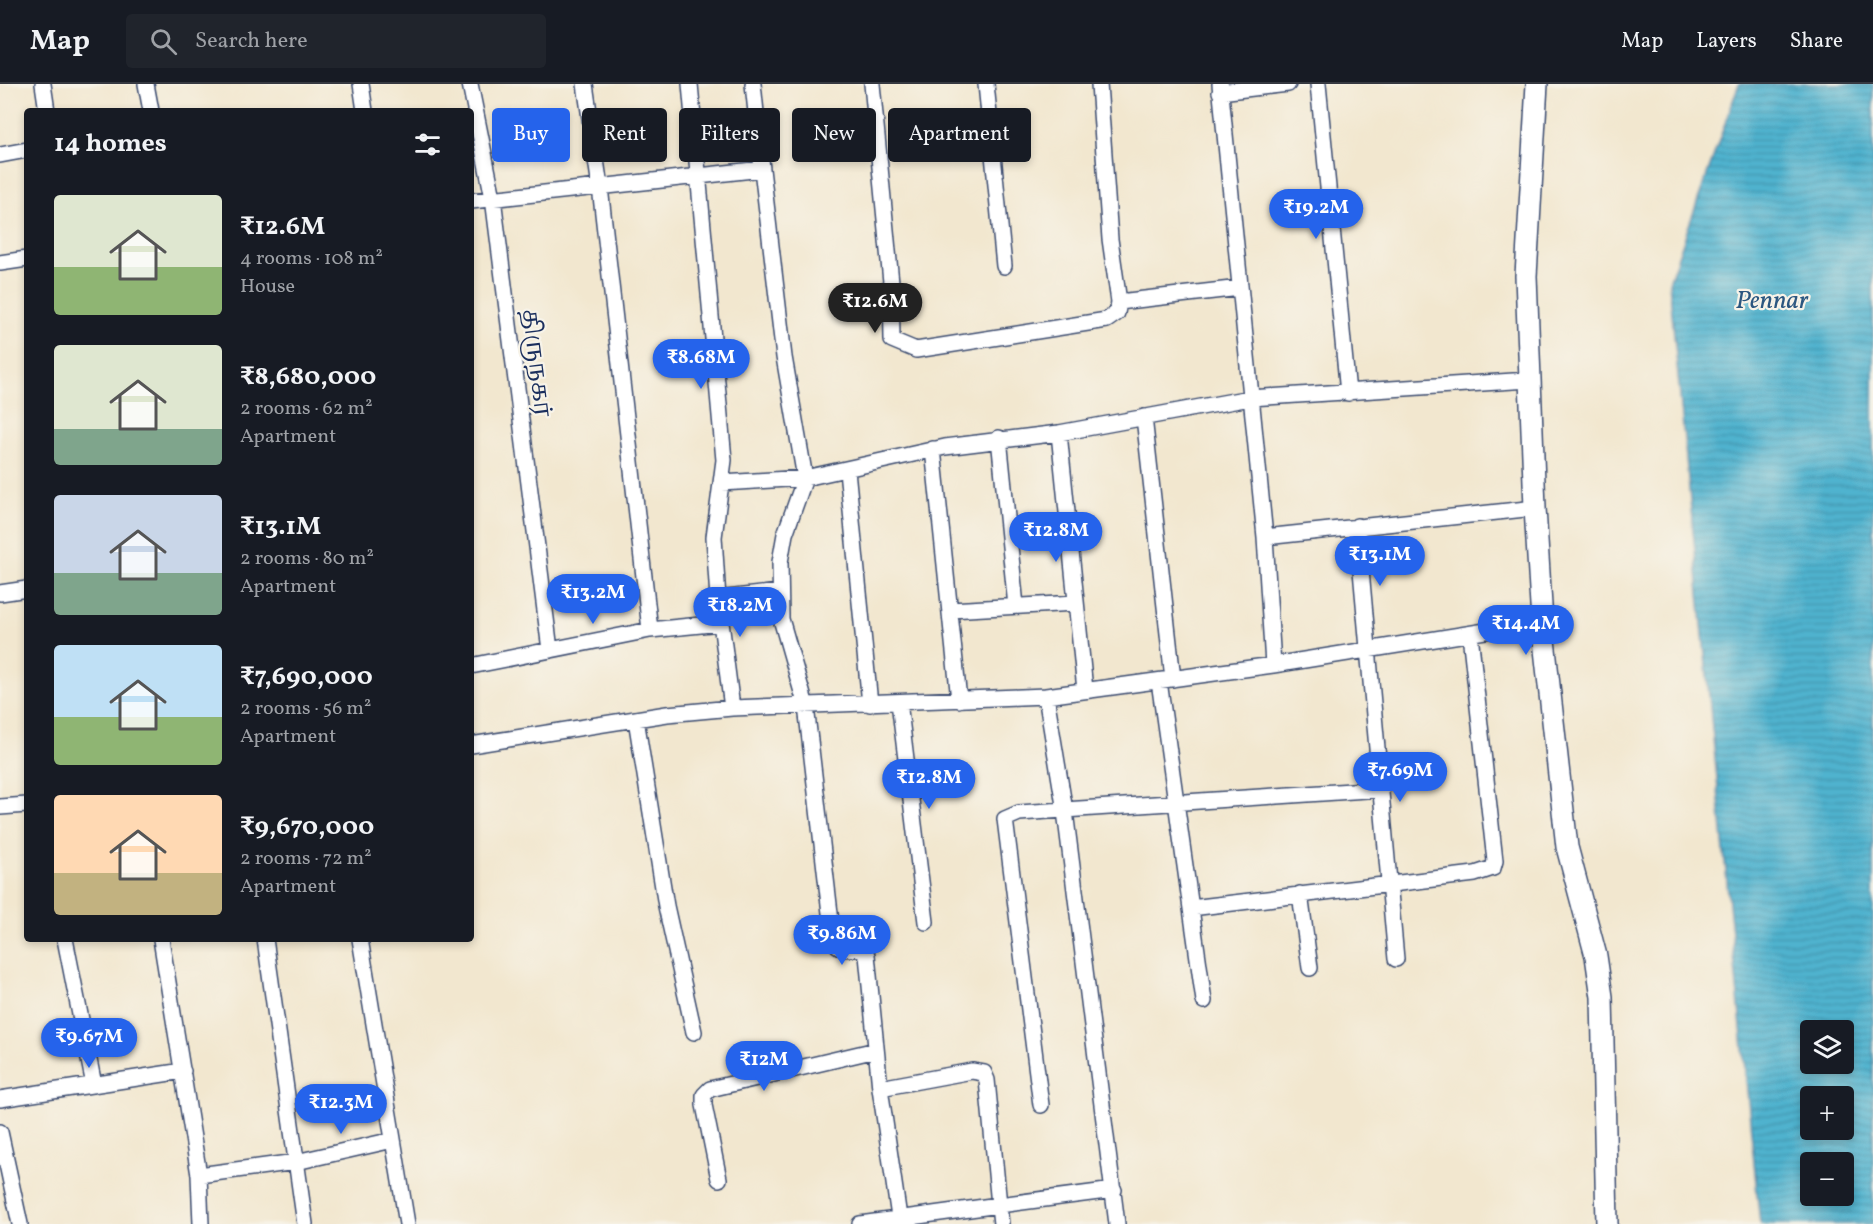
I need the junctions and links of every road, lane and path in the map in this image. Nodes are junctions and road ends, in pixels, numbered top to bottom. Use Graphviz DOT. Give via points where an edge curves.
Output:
graph roads {
  1 [pos="43,84"];
  2 [pos="146,84"];
  3 [pos="361,84"];
  4 [pos="470,84"];
  5 [pos="585,84"];
  6 [pos="690,84"];
  7 [pos="753,84"];
  8 [pos="872,84"];
  9 [pos="986,84"];
  10 [pos="1099,84"];
  11 [pos="1288,84"];
  12 [pos="1318,84"];
  13 [pos="1537,84"];
  14 [pos="1220,88"];
  15 [pos="47,108"];
  16 [pos="150,108"];
  17 [pos="365,108"];
  18 [pos="24,150"];
  19 [pos="0,154"];
  20 [pos="762,170"];
  21 [pos="700,178"];
  22 [pos="600,187"];
  23 [pos="493,198"];
  24 [pos="474,201"];
  25 [pos="24,259"];
  26 [pos="0,263"];
  27 [pos="1004,266"];
  28 [pos="1240,288"];
  29 [pos="1119,302"];
  30 [pos="1529,380"];
  31 [pos="1348,393"];
  32 [pos="1250,398"];
  33 [pos="1144,417"];
  34 [pos="1059,433"];
  35 [pos="999,438"];
  36 [pos="933,449"];
  37 [pos="847,470"];
  38 [pos="805,478"];
  39 [pos="722,483"];
  40 [pos="1535,508"];
  41 [pos="1357,526"];
  42 [pos="1265,537"];
  43 [pos="24,589"];
  44 [pos="779,592"];
  45 [pos="0,593"];
  46 [pos="718,598"];
  47 [pos="1076,603"];
  48 [pos="1016,606"];
  49 [pos="950,610"];
  50 [pos="1542,622"];
  51 [pos="721,623"];
  52 [pos="650,630"];
  53 [pos="1470,634"];
  54 [pos="550,650"];
  55 [pos="1369,650"];
  56 [pos="474,665"];
  57 [pos="1273,665"];
  58 [pos="1166,680"];
  59 [pos="1085,690"];
  60 [pos="1046,696"];
  61 [pos="959,700"];
  62 [pos="899,702"];
  63 [pos="870,704"];
  64 [pos="806,706"];
  65 [pos="732,708"];
  66 [pos="636,719"];
  67 [pos="474,745"];
  68 [pos="1382,789"];
  69 [pos="1177,804"];
  70 [pos="24,805"];
  71 [pos="0,807"];
  72 [pos="1065,811"];
  73 [pos="1390,883"];
  74 [pos="1300,894"];
  75 [pos="1191,908"];
  76 [pos="926,922"];
  77 [pos="66,942"];
  78 [pos="162,942"];
  79 [pos="265,942"];
  80 [pos="360,942"];
  81 [pos="1396,959"];
  82 [pos="1310,968"];
  83 [pos="1204,1001"];
  84 [pos="694,1032"];
  85 [pos="876,1050"];
  86 [pos="183,1071"];
  87 [pos="94,1085"];
  88 [pos="880,1088"];
  89 [pos="0,1099"];
  90 [pos="1041,1106"];
  91 [pos="0,1132"];
  92 [pos="393,1140"];
  93 [pos="296,1162"];
  94 [pos="199,1174"];
  95 [pos="719,1179"];
  96 [pos="1114,1190"];
  97 [pos="999,1205"];
  98 [pos="900,1221"];
  99 [pos="20,1224"];
  100 [pos="201,1224"];
  101 [pos="305,1224"];
  102 [pos="407,1224"];
  103 [pos="860,1224"];
  104 [pos="1001,1224"];
  105 [pos="1117,1224"];
  106 [pos="1607,1224"];
  1 -- 15 [label="street"];
  2 -- 16 [label="street"];
  3 -- 17 [label="street"];
  4 -- 23 [label="street, திருநகர்"];
  5 -- 22 [label="street"];
  6 -- 21 [label="street"];
  7 -- 20 [label="street"];
  8 -- 29 [label="street" via="891,282 892,340 916,350 1107,320 1117,313"];
  9 -- 27 [label="street"];
  10 -- 29 [label="street" via="1110,239"];
  11 -- 14 [label="street"];
  12 -- 31 [label="street"];
  13 -- 30 [label="main road" via="1526,276"];
  14 -- 28 [label="street"];
  18 -- 19 [label="street"];
  20 -- 21 [label="street"];
  20 -- 38 [label="street" via="784,357"];
  21 -- 22 [label="street"];
  21 -- 39 [label="street" via="724,460"];
  22 -- 23 [label="street"];
  22 -- 52 [label="street"];
  23 -- 24 [label="street"];
  23 -- 54 [label="street, திருநகர்"];
  25 -- 26 [label="street"];
  28 -- 29 [label="street"];
  28 -- 32 [label="street"];
  30 -- 31 [label="street"];
  30 -- 40 [label="main road"];
  31 -- 32 [label="street"];
  32 -- 33 [label="street"];
  32 -- 42 [label="street"];
  33 -- 34 [label="street"];
  33 -- 58 [label="street"];
  34 -- 35 [label="street"];
  34 -- 47 [label="street"];
  35 -- 36 [label="street"];
  35 -- 48 [label="street"];
  36 -- 37 [label="street"];
  36 -- 49 [label="street"];
  37 -- 38 [label="street"];
  37 -- 63 [label="street"];
  38 -- 39 [label="street"];
  38 -- 44 [label="street" via="785,534"];
  39 -- 46 [label="street" via="714,537"];
  40 -- 41 [label="street"];
  40 -- 50 [label="main road"];
  41 -- 42 [label="street"];
  41 -- 55 [label="street"];
  42 -- 57 [label="street"];
  43 -- 45 [label="street"];
  44 -- 46 [label="street"];
  44 -- 64 [label="street" via="781,620"];
  46 -- 51 [label="street"];
  47 -- 48 [label="street"];
  47 -- 59 [label="street"];
  48 -- 49 [label="street"];
  49 -- 61 [label="street"];
  50 -- 53 [label="street"];
  50 -- 106 [label="main road" via="1567,847 1596,956 1602,997"];
  51 -- 52 [label="street"];
  51 -- 65 [label="street"];
  52 -- 54 [label="street"];
  53 -- 55 [label="street"];
  53 -- 73 [label="street" via="1493,868 1475,874"];
  54 -- 56 [label="street"];
  55 -- 57 [label="street"];
  55 -- 68 [label="street"];
  57 -- 58 [label="street"];
  58 -- 59 [label="street"];
  58 -- 69 [label="street"];
  59 -- 60 [label="street"];
  60 -- 61 [label="street"];
  60 -- 72 [label="street"];
  61 -- 62 [label="street"];
  62 -- 63 [label="street"];
  62 -- 76 [label="street"];
  63 -- 64 [label="street"];
  64 -- 65 [label="street"];
  64 -- 85 [label="street" via="834,939 844,950 859,948 867,955"];
  65 -- 66 [label="street"];
  66 -- 67 [label="street"];
  66 -- 84 [label="street" via="666,906"];
  68 -- 69 [label="street"];
  68 -- 73 [label="street"];
  69 -- 72 [label="street"];
  69 -- 75 [label="street"];
  70 -- 71 [label="street"];
  72 -- 90 [label="street" via="1019,813 1005,819"];
  72 -- 96 [label="street"];
  73 -- 74 [label="street"];
  73 -- 81 [label="street"];
  74 -- 75 [label="street"];
  74 -- 82 [label="street"];
  75 -- 83 [label="street"];
  77 -- 87 [label="street"];
  78 -- 86 [label="street"];
  79 -- 93 [label="street"];
  80 -- 92 [label="street"];
  85 -- 88 [label="street"];
  85 -- 95 [label="street" via="710,1089 704,1105"];
  86 -- 87 [label="street"];
  86 -- 94 [label="street"];
  87 -- 89 [label="street"];
  88 -- 97 [label="street" via="972,1071 984,1073"];
  88 -- 98 [label="street"];
  91 -- 99 [label="street"];
  92 -- 93 [label="street"];
  92 -- 102 [label="street"];
  93 -- 94 [label="street"];
  93 -- 101 [label="street"];
  94 -- 100 [label="street"];
  96 -- 97 [label="street"];
  96 -- 105 [label="street"];
  97 -- 98 [label="street"];
  97 -- 104 [label="street"];
  98 -- 103 [label="street"];
}
